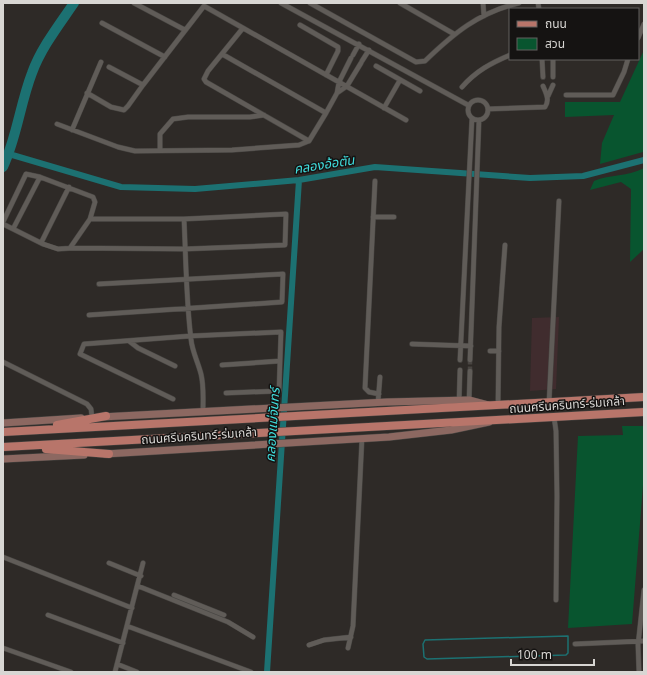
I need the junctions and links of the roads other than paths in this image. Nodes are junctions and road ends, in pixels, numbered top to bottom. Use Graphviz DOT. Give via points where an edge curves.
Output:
graph roads {
  1 [pos="134,3"];
  2 [pos="199,3"];
  3 [pos="281,3"];
  4 [pos="310,3"];
  5 [pos="400,3"];
  6 [pos="483,3"];
  7 [pos="518,3"];
  8 [pos="204,6"];
  9 [pos="484,16"];
  10 [pos="102,23"];
  11 [pos="644,24"];
  12 [pos="300,26"];
  13 [pos="243,28"];
  14 [pos="185,30"];
  15 [pos="454,34"];
  16 [pos="639,36"];
  17 [pos="359,44"];
  18 [pos="369,50"];
  19 [pos="222,54"];
  20 [pos="509,56"];
  21 [pos="165,57"];
  22 [pos="542,60"];
  23 [pos="553,60"];
  24 [pos="628,60"];
  25 [pos="101,62"];
  26 [pos="376,66"];
  27 [pos="109,67"];
  28 [pos="326,75"];
  29 [pos="543,77"];
  30 [pos="554,77"];
  31 [pos="400,80"];
  32 [pos="339,82"];
  33 [pos="143,85"];
  34 [pos="553,85"];
  35 [pos="347,86"];
  36 [pos="543,86"];
  37 [pos="462,87"];
  38 [pos="420,91"];
  39 [pos="87,93"];
  40 [pos="337,93"];
  41 [pos="566,94"];
  42 [pos="548,96"];
  43 [pos="468,105"];
  44 [pos="384,108"];
  45 [pos="488,109"];
  46 [pos="326,113"];
  47 [pos="264,115"];
  48 [pos="472,118"];
  49 [pos="406,120"];
  50 [pos="479,120"];
  51 [pos="57,124"];
  52 [pos="72,130"];
  53 [pos="308,141"];
  54 [pos="160,150"];
  55 [pos="40,177"];
  56 [pos="375,181"];
  57 [pos="69,188"];
  58 [pos="559,201"];
  59 [pos="373,217"];
  60 [pos="394,217"];
  61 [pos="90,219"];
  62 [pos="184,219"];
  63 [pos="3,223"];
  64 [pos="13,229"];
  65 [pos="41,243"];
  66 [pos="505,245"];
  67 [pos="70,248"];
  68 [pos="185,249"];
  69 [pos="187,280"];
  70 [pos="99,284"];
  71 [pos="189,308"];
  72 [pos="89,315"];
  73 [pos="190,336"];
  74 [pos="129,341"];
  75 [pos="412,344"];
  76 [pos="461,346"];
  77 [pos="471,346"];
  78 [pos="490,351"];
  79 [pos="499,351"];
  80 [pos="460,360"];
  81 [pos="470,360"];
  82 [pos="280,361"];
  83 [pos="3,362"];
  84 [pos="222,365"];
  85 [pos="175,366"];
  86 [pos="460,370"];
  87 [pos="470,371"];
  88 [pos="380,377"];
  89 [pos="226,393"];
  90 [pos="379,394"];
  91 [pos="644,397"];
  92 [pos="173,399"];
  93 [pos="378,402"];
  94 [pos="549,403"];
  95 [pos="459,404"];
  96 [pos="468,404"];
  97 [pos="494,406"];
  98 [pos="203,411"];
  99 [pos="644,412"];
  100 [pos="106,416"];
  101 [pos="92,417"];
  102 [pos="554,417"];
  103 [pos="491,422"];
  104 [pos="3,423"];
  105 [pos="21,431"];
  106 [pos="3,432"];
  107 [pos="362,438"];
  108 [pos="7,447"];
  109 [pos="109,454"];
  110 [pos="3,459"];
  111 [pos="3,557"];
  112 [pos="109,563"];
  113 [pos="144,563"];
  114 [pos="141,576"];
  115 [pos="138,586"];
  116 [pos="644,590"];
  117 [pos="174,595"];
  118 [pos="181,600"];
  119 [pos="556,600"];
  120 [pos="132,608"];
  121 [pos="48,615"];
  122 [pos="224,615"];
  123 [pos="127,626"];
  124 [pos="253,637"];
  125 [pos="351,637"];
  126 [pos="641,641"];
  127 [pos="123,643"];
  128 [pos="575,644"];
  129 [pos="309,645"];
  130 [pos="3,648"];
  131 [pos="348,648"];
  132 [pos="117,664"];
  133 [pos="71,672"];
  134 [pos="115,672"];
  135 [pos="138,672"];
  136 [pos="252,672"];
  137 [pos="639,672"];
  1 -- 14 [label="street"];
  2 -- 8 [label="street"];
  3 -- 17 [label="street"];
  4 -- 15 [label="street" via="416,62 425,61"];
  5 -- 15 [label="street"];
  6 -- 9 [label="street"];
  7 -- 9 [label="street"];
  8 -- 13 [label="street"];
  8 -- 14 [label="street"];
  9 -- 15 [label="street"];
  10 -- 21 [label="street"];
  11 -- 16 [label="street"];
  12 -- 28 [label="street" via="338,47"];
  13 -- 19 [label="street"];
  13 -- 28 [label="street"];
  14 -- 21 [label="street"];
  17 -- 18 [label="street"];
  17 -- 32 [label="street"];
  18 -- 35 [label="street"];
  18 -- 43 [label="street"];
  19 -- 46 [label="street"];
  19 -- 47 [label="street" via="206,75 206,82"];
  20 -- 37 [label="street" via="491,63 472,75"];
  21 -- 33 [label="street"];
  22 -- 29 [label="street"];
  23 -- 30 [label="street"];
  24 -- 41 [label="street" via="613,94"];
  25 -- 39 [label="street"];
  26 -- 31 [label="street"];
  27 -- 33 [label="street"];
  28 -- 32 [label="street"];
  31 -- 38 [label="street"];
  31 -- 44 [label="street"];
  32 -- 35 [label="street"];
  32 -- 40 [label="street"];
  33 -- 39 [label="street" via="124,110 111,107"];
  34 -- 42 [label="street"];
  35 -- 40 [label="street"];
  35 -- 44 [label="street"];
  36 -- 42 [label="street"];
  39 -- 52 [label="street"];
  40 -- 46 [label="street"];
  42 -- 45 [label="street" via="546,106"];
  43 -- 45 [label="street" via="480,100 484,101"];
  43 -- 48 [label="street" via="468,112"];
  44 -- 49 [label="street"];
  45 -- 50 [label="street" via="487,115"];
  46 -- 53 [label="street"];
  47 -- 53 [label="street"];
  47 -- 54 [label="street" via="173,119 160,134"];
  48 -- 50 [label="street"];
  48 -- 76 [label="street"];
  50 -- 77 [label="street"];
  51 -- 52 [label="street"];
  52 -- 54 [label="street" via="128,150"];
  53 -- 54 [label="street" via="289,147"];
  55 -- 57 [label="street"];
  55 -- 63 [label="street" via="26,174"];
  55 -- 64 [label="street"];
  56 -- 59 [label="street"];
  57 -- 61 [label="street" via="95,198"];
  57 -- 65 [label="street"];
  58 -- 94 [label="street"];
  59 -- 60 [label="street"];
  59 -- 90 [label="street" via="365,388 368,392"];
  61 -- 62 [label="street"];
  61 -- 67 [label="street"];
  62 -- 68 [label="street"];
  62 -- 68 [label="street" via="286,214 285,245"];
  63 -- 64 [label="street"];
  64 -- 65 [label="street"];
  65 -- 67 [label="street" via="58,249"];
  66 -- 79 [label="street"];
  67 -- 68 [label="street"];
  68 -- 69 [label="street"];
  69 -- 70 [label="street"];
  69 -- 71 [label="street"];
  69 -- 71 [label="street" via="283,274 282,302"];
  71 -- 72 [label="street"];
  71 -- 73 [label="street"];
  73 -- 74 [label="street"];
  73 -- 82 [label="street" via="281,332"];
  73 -- 98 [label="street" via="192,352 201,372"];
  74 -- 85 [label="street"];
  74 -- 92 [label="street" via="84,344 80,354"];
  75 -- 76 [label="street"];
  76 -- 77 [label="street"];
  76 -- 80 [label="street"];
  77 -- 81 [label="street"];
  78 -- 79 [label="street"];
  79 -- 97 [label="street"];
  82 -- 84 [label="street"];
  82 -- 89 [label="street" via="279,391"];
  83 -- 101 [label="street" via="87,404"];
  86 -- 95 [label="street"];
  87 -- 96 [label="street"];
  88 -- 90 [label="street"];
  90 -- 93 [label="street"];
  91 -- 94 [label="main road, ถนนศรีนครินทร์-ร่มเกล้า"];
  93 -- 95 [label="main road, ถนนศรีนครินทร์-ร่มเกล้า"];
  93 -- 98 [label="main road, ถนนศรีนครินทร์-ร่มเกล้า"];
  94 -- 97 [label="main road, ถนนศรีนครินทร์-ร่มเกล้า"];
  95 -- 96 [label="main road, ถนนศรีนครินทร์-ร่มเกล้า"];
  95 -- 105 [label="main road, ถนนศรีนครินทร์-ร่มเกล้า" via="299,417"];
  96 -- 97 [label="main road, ถนนศรีนครินทร์-ร่มเกล้า"];
  98 -- 100 [label="main road, ถนนศรีนครินทร์-ร่มเกล้า"];
  99 -- 102 [label="main road, ถนนศรีนครินทร์-ร่มเกล้า"];
  100 -- 101 [label="main road, ถนนศรีนครินทร์-ร่มเกล้า"];
  100 -- 105 [label="main road"];
  101 -- 104 [label="main road, ถนนศรีนครินทร์-ร่มเกล้า"];
  102 -- 103 [label="main road, ถนนศรีนครินทร์-ร่มเกล้า"];
  102 -- 119 [label="street" via="557,496"];
  103 -- 107 [label="main road, ถนนศรีนครินทร์-ร่มเกล้า" via="451,430"];
  103 -- 108 [label="main road, ถนนศรีนครินทร์-ร่มเกล้า"];
  105 -- 106 [label="main road, ถนนศรีนครินทร์-ร่มเกล้า"];
  107 -- 109 [label="main road, ถนนศรีนครินทร์-ร่มเกล้า"];
  107 -- 125 [label="street"];
  108 -- 109 [label="main road"];
  109 -- 110 [label="main road, ถนนศรีนครินทร์-ร่มเกล้า"];
  111 -- 120 [label="street"];
  112 -- 114 [label="street"];
  113 -- 114 [label="street"];
  114 -- 115 [label="street"];
  115 -- 118 [label="street"];
  115 -- 120 [label="street"];
  116 -- 126 [label="street"];
  117 -- 118 [label="street"];
  118 -- 122 [label="street"];
  118 -- 124 [label="street"];
  120 -- 123 [label="street"];
  121 -- 127 [label="street"];
  123 -- 127 [label="street"];
  123 -- 136 [label="street"];
  125 -- 129 [label="street" via="324,640"];
  125 -- 131 [label="street"];
  126 -- 128 [label="street"];
  126 -- 137 [label="street"];
  127 -- 132 [label="street"];
  130 -- 133 [label="street"];
  132 -- 134 [label="street"];
  132 -- 135 [label="street"];
}
